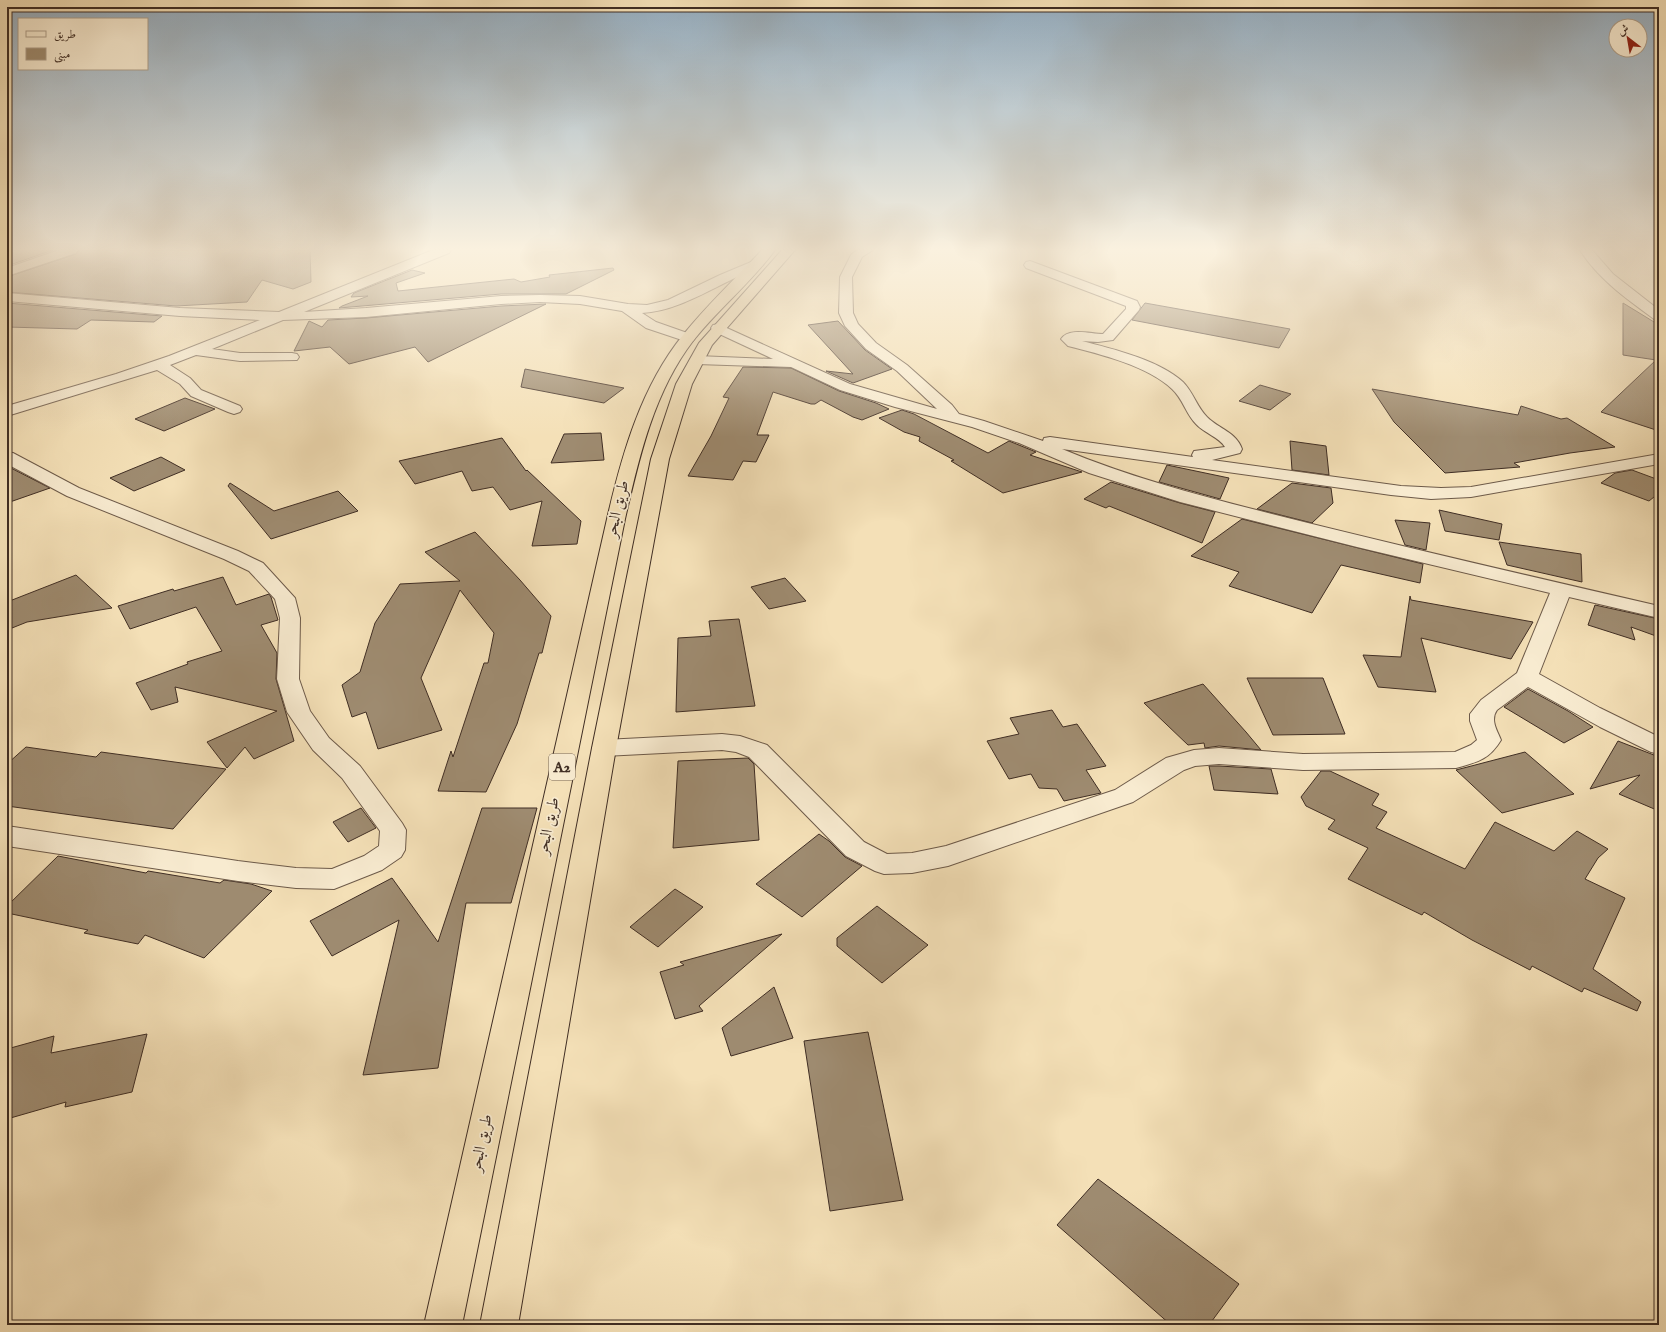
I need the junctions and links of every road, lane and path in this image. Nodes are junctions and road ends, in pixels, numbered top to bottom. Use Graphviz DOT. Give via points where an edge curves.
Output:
graph roads {
  1 [pos="201,312"];
  2 [pos="293,312"];
  3 [pos="350,312"];
  4 [pos="632,312"];
  5 [pos="720,312"];
  6 [pos="732,312"];
  7 [pos="846,312"];
  8 [pos="1130,312"];
  9 [pos="284,316"];
  10 [pos="718,328"];
  11 [pos="692,349"];
  12 [pos="195,351"];
  13 [pos="292,358"];
  14 [pos="158,364"];
  15 [pos="798,365"];
  16 [pos="234,409"];
  17 [pos="7,411"];
  18 [pos="953,417"];
  19 [pos="1025,439"];
  20 [pos="1123,451"];
  21 [pos="7,457"];
  22 [pos="1659,459"];
  23 [pos="1562,589"];
  24 [pos="1659,612"];
  25 [pos="1527,677"];
  26 [pos="1659,746"];
  27 [pos="604,748"];
  28 [pos="7,836"];
  29 [pos="443,1325"];
  30 [pos="499,1325"];
  1 -- 9 [label="street"];
  2 -- 9 [label="street"];
  3 -- 9 [label="street"];
  4 -- 11 [label="street"];
  5 -- 11 [label="highway, طريق البحر / A2"];
  6 -- 10 [label="highway, طريق البحر / A2"];
  7 -- 18 [label="street" via="852,326 871,346 902,368"];
  8 -- 20 [label="street" via="1108,337 1074,336 1068,339 1073,343 1131,361 1168,378 1178,386 1194,414 1205,425 1228,439 1234,449 1213,455"];
  9 -- 12 [label="street"];
  10 -- 11 [label="highway, طريق البحر / A2" via="706,343"];
  10 -- 15 [label="street"];
  11 -- 15 [label="street"];
  11 -- 27 [label="highway, طريق البحر / A2" via="684,384 660,459"];
  11 -- 29 [label="highway, طريق البحر / A2" via="662,376 638,433 627,470"];
  12 -- 13 [label="street" via="240,357"];
  12 -- 14 [label="street"];
  14 -- 16 [label="street" via="185,381 196,393"];
  14 -- 17 [label="street"];
  15 -- 18 [label="street" via="845,387"];
  18 -- 19 [label="street"];
  19 -- 20 [label="street"];
  19 -- 23 [label="street" via="1095,469 1186,498"];
  20 -- 22 [label="street" via="1391,490 1448,494 1534,482"];
  21 -- 28 [label="street" via="73,492 256,567 285,598 290,618 288,679 298,712 321,744 351,772 393,830 392,850 373,863 334,879 296,878 238,871"];
  23 -- 24 [label="street"];
  23 -- 25 [label="street"];
  25 -- 26 [label="street" via="1579,708"];
  25 -- 27 [label="street" via="1489,705 1482,714 1489,740 1485,748 1456,760 1303,762 1219,756 1194,758 1175,764 1124,796 948,856 912,862 884,864 855,849 758,751 740,744 722,742"];
  27 -- 30 [label="highway, طريق البحر / A2"];
}
